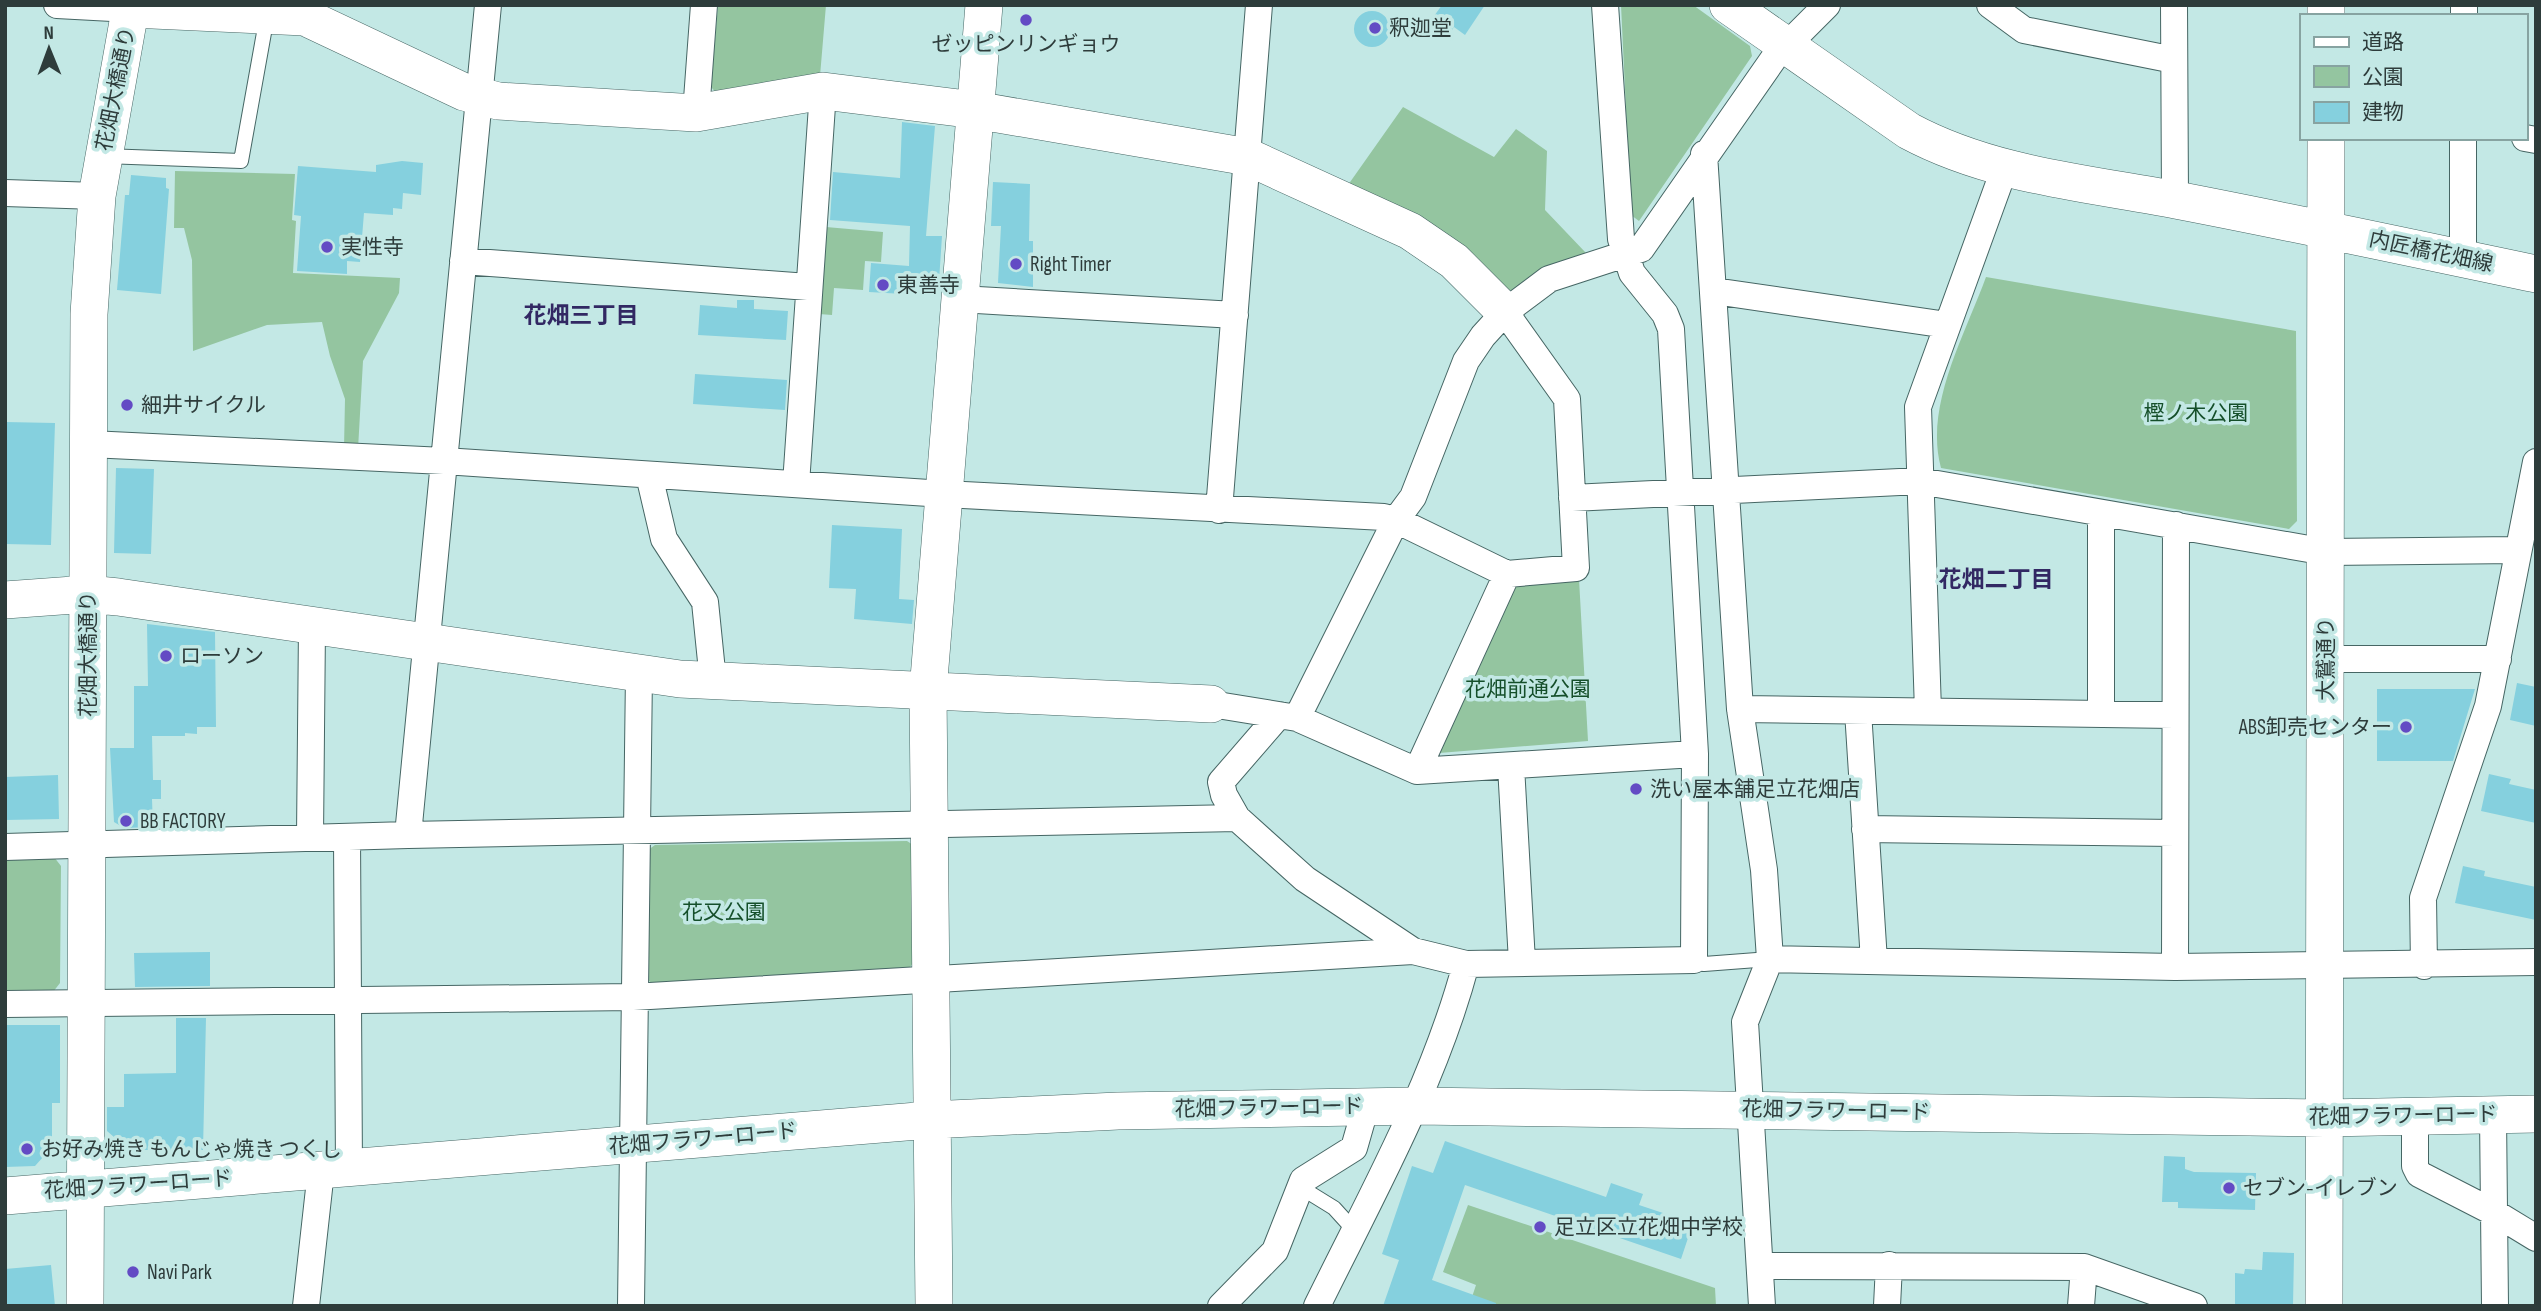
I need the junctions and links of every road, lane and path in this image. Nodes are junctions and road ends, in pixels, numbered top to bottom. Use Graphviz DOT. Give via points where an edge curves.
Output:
graph roads {
  1 [pos="57,5"];
  2 [pos="488,5"];
  3 [pos="704,5"];
  4 [pos="984,5"];
  5 [pos="1259,5"];
  6 [pos="1605,5"];
  7 [pos="1728,5"];
  8 [pos="1827,5"];
  9 [pos="1990,5"];
  10 [pos="2174,5"];
  11 [pos="131,7"];
  12 [pos="306,11"];
  13 [pos="267,14"];
  14 [pos="1784,46"];
  15 [pos="2174,60"];
  16 [pos="824,91"];
  17 [pos="479,98"];
  18 [pos="975,110"];
  19 [pos="696,113"];
  20 [pos="2326,140"];
  21 [pos="2463,140"];
  22 [pos="1704,154"];
  23 [pos="103,156"];
  24 [pos="1248,157"];
  25 [pos="2005,167"];
  26 [pos="5,193"];
  27 [pos="97,196"];
  28 [pos="2175,200"];
  29 [pos="2327,229"];
  30 [pos="1626,254"];
  31 [pos="2463,259"];
  32 [pos="463,261"];
  33 [pos="2536,274"];
  34 [pos="808,287"];
  35 [pos="1714,291"];
  36 [pos="960,299"];
  37 [pos="1505,312"];
  38 [pos="1235,315"];
  39 [pos="1947,325"];
  40 [pos="90,444"];
  41 [pos="444,461"];
  42 [pos="2536,462"];
  43 [pos="649,475"];
  44 [pos="1920,481"];
  45 [pos="796,484"];
  46 [pos="1726,493"];
  47 [pos="944,495"];
  48 [pos="1680,495"];
  49 [pos="2532,497"];
  50 [pos="1572,498"];
  51 [pos="1219,510"];
  52 [pos="2101,514"];
  53 [pos="1396,520"];
  54 [pos="2176,525"];
  55 [pos="2517,550"];
  56 [pos="2326,552"];
  57 [pos="1507,573"];
  58 [pos="88,594"];
  59 [pos="5,600"];
  60 [pos="312,626"];
  61 [pos="426,642"];
  62 [pos="2326,659"];
  63 [pos="2498,659"];
  64 [pos="639,673"];
  65 [pos="713,681"];
  66 [pos="928,691"];
  67 [pos="1211,704"];
  68 [pos="1740,709"];
  69 [pos="1858,711"];
  70 [pos="1928,711"];
  71 [pos="2101,714"];
  72 [pos="2174,715"];
  73 [pos="1288,716"];
  74 [pos="1695,754"];
  75 [pos="1511,766"];
  76 [pos="1417,771"];
  77 [pos="1237,818"];
  78 [pos="929,825"];
  79 [pos="1865,829"];
  80 [pos="635,832"];
  81 [pos="2175,833"];
  82 [pos="408,835"];
  83 [pos="310,837"];
  84 [pos="347,837"];
  85 [pos="87,844"];
  86 [pos="5,847"];
  87 [pos="1413,951"];
  88 [pos="1694,960"];
  89 [pos="1770,960"];
  90 [pos="1874,961"];
  91 [pos="1522,962"];
  92 [pos="2536,962"];
  93 [pos="1466,964"];
  94 [pos="2424,965"];
  95 [pos="2326,966"];
  96 [pos="2175,967"];
  97 [pos="930,980"];
  98 [pos="633,997"];
  99 [pos="349,999"];
  100 [pos="86,1003"];
  101 [pos="5,1004"];
  102 [pos="1366,1106"];
  103 [pos="1416,1106"];
  104 [pos="1751,1110"];
  105 [pos="2536,1114"];
  106 [pos="2493,1115"];
  107 [pos="2415,1116"];
  108 [pos="2325,1118"];
  109 [pos="930,1120"];
  110 [pos="633,1144"];
  111 [pos="335,1170"];
  112 [pos="1300,1187"];
  113 [pos="86,1189"];
  114 [pos="5,1196"];
  115 [pos="2495,1213"];
  116 [pos="1354,1230"];
  117 [pos="2536,1238"];
  118 [pos="1889,1265"];
  119 [pos="1760,1266"];
  120 [pos="2084,1268"];
  121 [pos="85,1306"];
  122 [pos="306,1306"];
  123 [pos="631,1306"];
  124 [pos="934,1306"];
  125 [pos="1221,1306"];
  126 [pos="1317,1306"];
  127 [pos="1762,1306"];
  128 [pos="1887,1306"];
  129 [pos="2081,1306"];
  130 [pos="2194,1306"];
  131 [pos="2324,1306"];
  132 [pos="2495,1306"];
  1 -- 11 [label="street"];
  2 -- 17 [label="street"];
  3 -- 19 [label="street"];
  4 -- 18 [label="street"];
  5 -- 24 [label="street"];
  6 -- 30 [label="street" via="1621,239"];
  7 -- 14 [label="street, 内匠橋花畑線"];
  8 -- 14 [label="street"];
  9 -- 15 [label="street" via="2024,30"];
  10 -- 15 [label="street"];
  11 -- 13 [label="street"];
  11 -- 23 [label="street, 花畑大橋通り"];
  12 -- 13 [label="street"];
  12 -- 17 [label="street"];
  13 -- 23 [label="lane" via="241,161"];
  14 -- 22 [label="street"];
  14 -- 25 [label="street, 内匠橋花畑線" via="1909,131 1937,146"];
  15 -- 28 [label="street"];
  16 -- 18 [label="street"];
  16 -- 19 [label="street"];
  16 -- 34 [label="street"];
  17 -- 19 [label="street"];
  17 -- 32 [label="street"];
  18 -- 24 [label="street"];
  18 -- 36 [label="street"];
  20 -- 29 [label="street, 大鷲通り"];
  21 -- 31 [label="street"];
  22 -- 30 [label="street" via="1641,249"];
  22 -- 35 [label="street"];
  23 -- 27 [label="street, 花畑大橋通り"];
  24 -- 37 [label="street" via="1410,231 1454,261"];
  24 -- 38 [label="street"];
  25 -- 28 [label="street, 内匠橋花畑線"];
  25 -- 39 [label="street"];
  26 -- 27 [label="street"];
  27 -- 40 [label="street, 花畑大橋通り" via="89,314"];
  28 -- 29 [label="street, 内匠橋花畑線"];
  29 -- 31 [label="street, 内匠橋花畑線"];
  29 -- 56 [label="street, 大鷲通り"];
  30 -- 37 [label="street" via="1549,279"];
  30 -- 48 [label="street" via="1632,273 1665,314 1671,329"];
  31 -- 33 [label="street, 内匠橋花畑線"];
  32 -- 34 [label="street"];
  32 -- 41 [label="street"];
  34 -- 45 [label="street"];
  35 -- 39 [label="street"];
  35 -- 46 [label="street"];
  36 -- 38 [label="street"];
  36 -- 47 [label="street"];
  37 -- 50 [label="street" via="1567,399"];
  37 -- 53 [label="street" via="1466,361 1413,497"];
  38 -- 51 [label="street"];
  39 -- 44 [label="street" via="1918,407"];
  40 -- 41 [label="street"];
  40 -- 58 [label="street, 花畑大橋通り"];
  41 -- 43 [label="street"];
  41 -- 61 [label="street"];
  42 -- 49 [label="street"];
  43 -- 45 [label="street"];
  43 -- 65 [label="street" via="664,539 705,602"];
  44 -- 46 [label="street"];
  44 -- 52 [label="street"];
  44 -- 70 [label="street"];
  45 -- 47 [label="street"];
  46 -- 48 [label="street"];
  46 -- 68 [label="street"];
  47 -- 51 [label="street"];
  47 -- 66 [label="street"];
  48 -- 50 [label="street"];
  48 -- 74 [label="street"];
  49 -- 55 [label="street"];
  50 -- 57 [label="street" via="1576,568"];
  51 -- 53 [label="street"];
  52 -- 54 [label="street"];
  52 -- 71 [label="street"];
  53 -- 57 [label="street"];
  53 -- 73 [label="street"];
  54 -- 56 [label="street"];
  54 -- 72 [label="street"];
  55 -- 56 [label="street"];
  55 -- 63 [label="street"];
  56 -- 62 [label="street, 大鷲通り"];
  57 -- 76 [label="street"];
  58 -- 59 [label="street"];
  58 -- 60 [label="street"];
  58 -- 85 [label="street, 花畑大橋通り"];
  60 -- 61 [label="street"];
  60 -- 83 [label="street"];
  61 -- 64 [label="street"];
  61 -- 82 [label="street"];
  62 -- 63 [label="street"];
  62 -- 95 [label="street, 大鷲通り"];
  63 -- 94 [label="street" via="2488,706 2423,898"];
  64 -- 65 [label="street"];
  64 -- 80 [label="street"];
  65 -- 66 [label="street"];
  66 -- 67 [label="street"];
  66 -- 78 [label="street"];
  67 -- 73 [label="street"];
  68 -- 69 [label="street"];
  68 -- 89 [label="street" via="1764,870"];
  69 -- 70 [label="street"];
  69 -- 79 [label="street"];
  70 -- 71 [label="street"];
  71 -- 72 [label="street"];
  72 -- 81 [label="street"];
  73 -- 76 [label="street"];
  73 -- 77 [label="street" via="1222,782"];
  74 -- 75 [label="street"];
  74 -- 88 [label="street"];
  75 -- 76 [label="street"];
  75 -- 91 [label="street"];
  77 -- 78 [label="street"];
  77 -- 87 [label="street" via="1305,879"];
  78 -- 80 [label="street"];
  78 -- 97 [label="street"];
  79 -- 81 [label="street"];
  79 -- 90 [label="street"];
  80 -- 82 [label="street"];
  80 -- 98 [label="street"];
  81 -- 96 [label="street"];
  82 -- 84 [label="street"];
  83 -- 84 [label="street"];
  83 -- 85 [label="street"];
  84 -- 99 [label="street"];
  85 -- 86 [label="street"];
  85 -- 100 [label="street, 花畑大橋通り"];
  87 -- 93 [label="street"];
  87 -- 97 [label="street"];
  88 -- 89 [label="lane" via="1704,964"];
  88 -- 91 [label="street"];
  89 -- 90 [label="street"];
  89 -- 104 [label="street" via="1745,1022"];
  90 -- 96 [label="street"];
  91 -- 93 [label="street"];
  92 -- 94 [label="street"];
  93 -- 103 [label="street" via="1453,1012"];
  94 -- 95 [label="street"];
  95 -- 96 [label="street"];
  95 -- 108 [label="street, 大鷲通り"];
  97 -- 98 [label="street"];
  97 -- 109 [label="street"];
  98 -- 99 [label="street"];
  98 -- 110 [label="street"];
  99 -- 100 [label="street"];
  99 -- 111 [label="street"];
  100 -- 101 [label="street"];
  100 -- 113 [label="street, 花畑大橋通り"];
  102 -- 103 [label="street, 花畑フラワーロード"];
  102 -- 109 [label="street, 花畑フラワーロード"];
  102 -- 112 [label="street" via="1354,1148 1303,1180"];
  103 -- 104 [label="street, 花畑フラワーロード"];
  103 -- 116 [label="street"];
  104 -- 108 [label="street, 花畑フラワーロード"];
  104 -- 119 [label="street"];
  105 -- 106 [label="street, 花畑フラワーロード"];
  106 -- 107 [label="street, 花畑フラワーロード"];
  106 -- 115 [label="street"];
  107 -- 108 [label="street, 花畑フラワーロード"];
  107 -- 115 [label="street" via="2419,1174"];
  108 -- 131 [label="street, 大鷲通り"];
  109 -- 110 [label="street, 花畑フラワーロード"];
  109 -- 124 [label="street"];
  110 -- 111 [label="street, 花畑フラワーロード"];
  110 -- 123 [label="street"];
  111 -- 113 [label="street, 花畑フラワーロード"];
  111 -- 122 [label="street"];
  112 -- 116 [label="lane" via="1334,1208"];
  112 -- 125 [label="street" via="1275,1251"];
  113 -- 114 [label="street, 花畑フラワーロード"];
  113 -- 121 [label="street, 花畑大橋通り"];
  115 -- 117 [label="street"];
  115 -- 132 [label="street"];
  116 -- 126 [label="street"];
  118 -- 119 [label="street"];
  118 -- 120 [label="street"];
  118 -- 128 [label="street"];
  119 -- 127 [label="street"];
  120 -- 129 [label="street"];
  120 -- 130 [label="street"];
}
